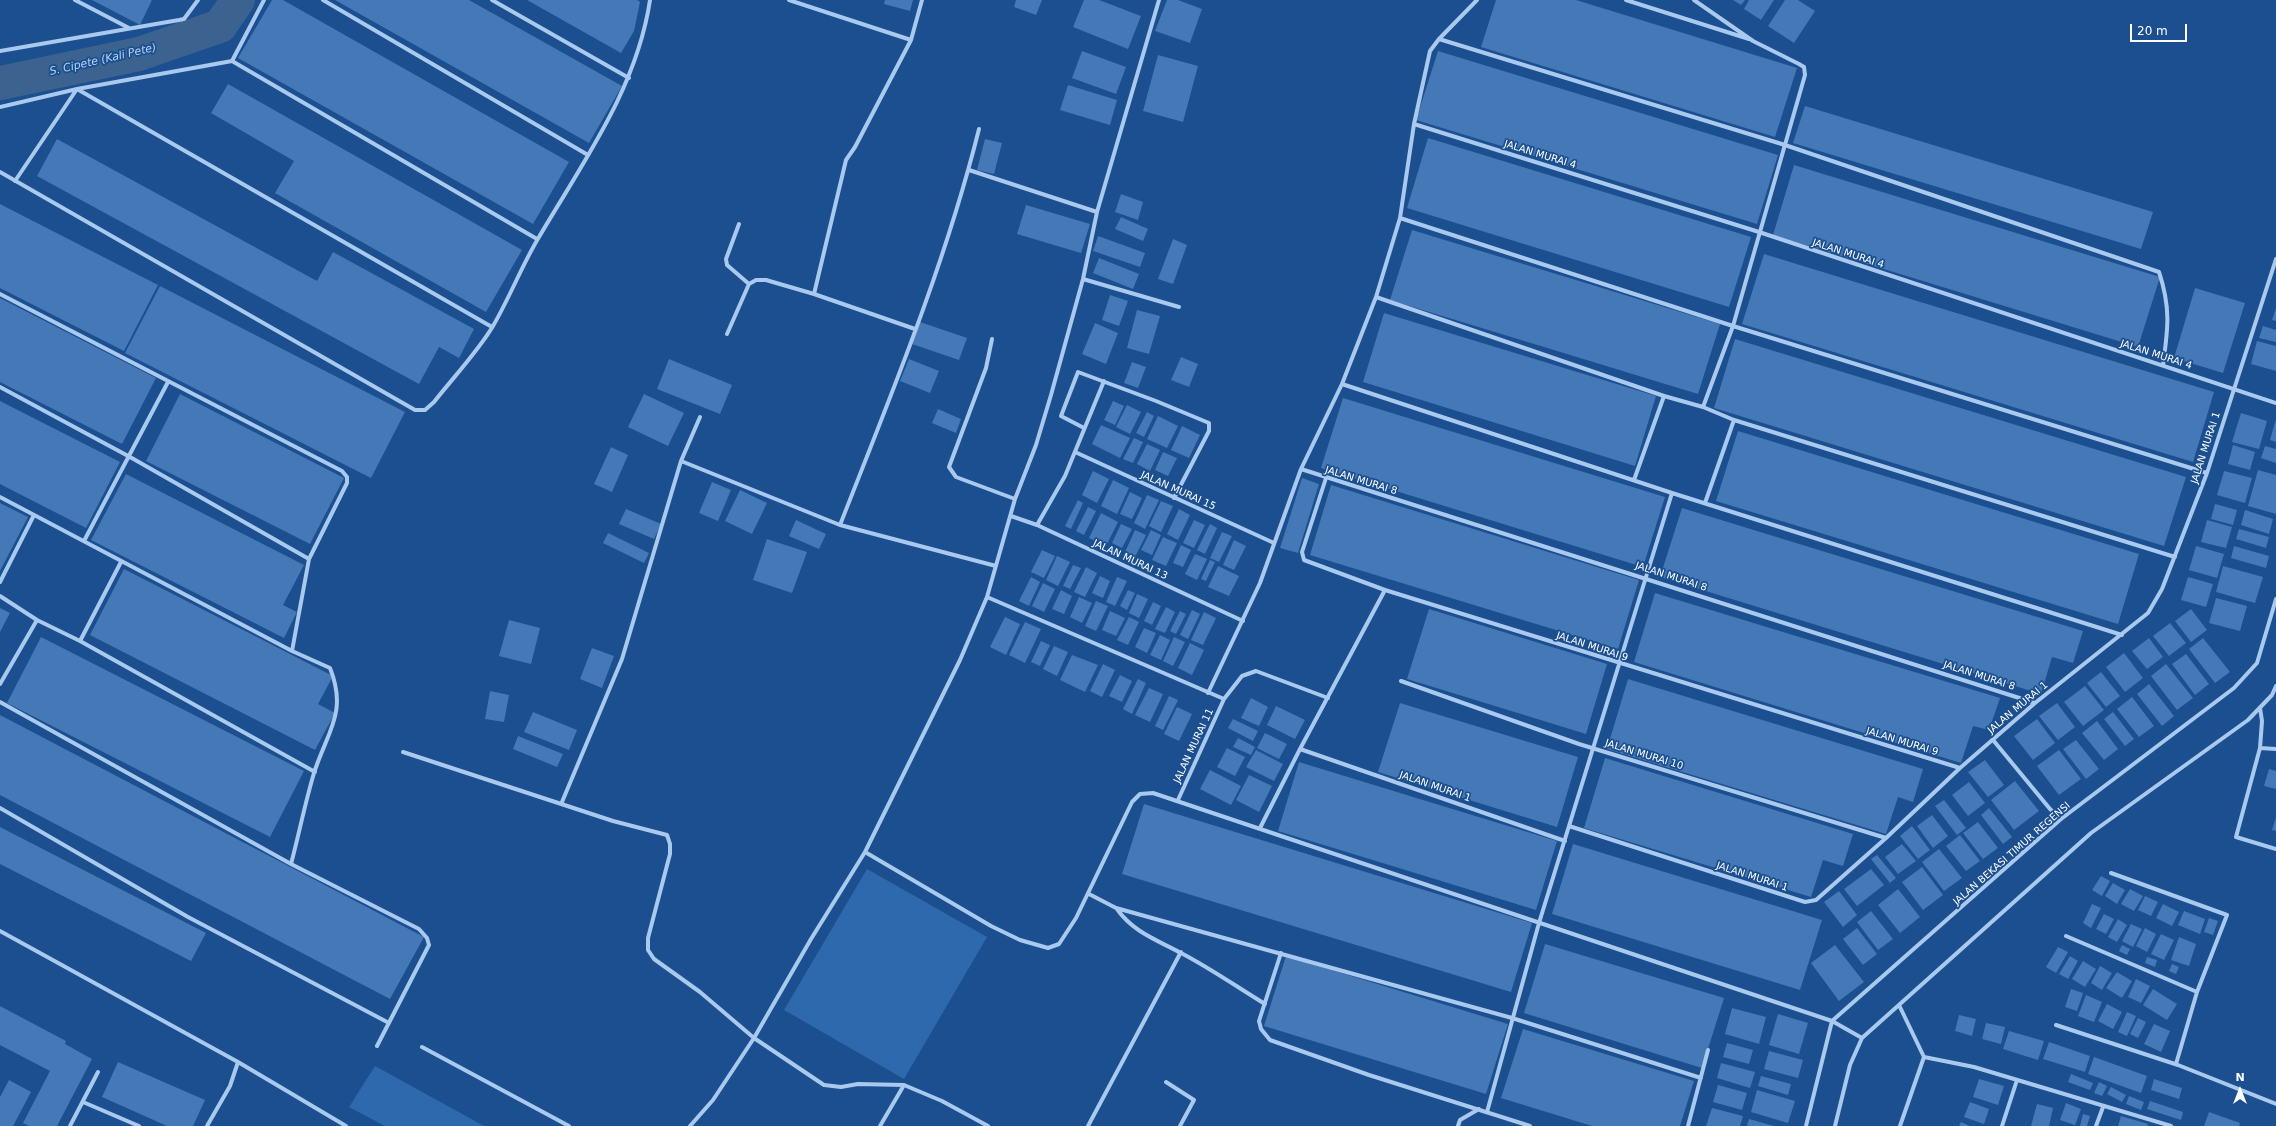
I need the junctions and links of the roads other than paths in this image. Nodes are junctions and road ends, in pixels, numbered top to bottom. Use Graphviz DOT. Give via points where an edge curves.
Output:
graph roads {
  1 [pos="76,0"];
  2 [pos="198,0"];
  3 [pos="264,0"];
  4 [pos="323,0"];
  5 [pos="492,0"];
  6 [pos="650,0"];
  7 [pos="789,0"];
  8 [pos="922,0"];
  9 [pos="1159,0"];
  10 [pos="1477,0"];
  11 [pos="1626,0"];
  12 [pos="1694,0"];
  13 [pos="129,28"];
  14 [pos="1439,39"];
  15 [pos="911,40"];
  16 [pos="1753,41"];
  17 [pos="0,51"];
  18 [pos="232,61"];
  19 [pos="629,78"];
  20 [pos="77,89"];
  21 [pos="0,107"];
  22 [pos="1414,124"];
  23 [pos="979,129"];
  24 [pos="1785,145"];
  25 [pos="588,155"];
  26 [pos="969,170"];
  27 [pos="0,172"];
  28 [pos="15,181"];
  29 [pos="1097,212"];
  30 [pos="1400,218"];
  31 [pos="739,224"];
  32 [pos="1759,232"];
  33 [pos="538,239"];
  34 [pos="2276,259"];
  35 [pos="1082,279"];
  36 [pos="749,284"];
  37 [pos="0,294"];
  38 [pos="814,294"];
  39 [pos="1376,297"];
  40 [pos="1179,307"];
  41 [pos="1733,326"];
  42 [pos="492,327"];
  43 [pos="915,330"];
  44 [pos="727,334"];
  45 [pos="992,339"];
  46 [pos="2163,365"];
  47 [pos="1104,381"];
  48 [pos="168,382"];
  49 [pos="1342,384"];
  50 [pos="0,387"];
  51 [pos="2233,389"];
  52 [pos="1664,396"];
  53 [pos="2276,403"];
  54 [pos="1703,407"];
  55 [pos="700,417"];
  56 [pos="1734,420"];
  57 [pos="1084,428"];
  58 [pos="1075,452"];
  59 [pos="130,457"];
  60 [pos="681,461"];
  61 [pos="1301,469"];
  62 [pos="2207,473"];
  63 [pos="1326,478"];
  64 [pos="1634,480"];
  65 [pos="1672,493"];
  66 [pos="0,497"];
  67 [pos="1174,498"];
  68 [pos="1015,499"];
  69 [pos="1705,502"];
  70 [pos="34,515"];
  71 [pos="1011,516"];
  72 [pos="840,525"];
  73 [pos="1037,525"];
  74 [pos="84,541"];
  75 [pos="1274,543"];
  76 [pos="2175,557"];
  77 [pos="309,559"];
  78 [pos="122,562"];
  79 [pos="996,566"];
  80 [pos="1646,577"];
  81 [pos="0,582"];
  82 [pos="1385,590"];
  83 [pos="0,596"];
  84 [pos="987,597"];
  85 [pos="2276,599"];
  86 [pos="36,620"];
  87 [pos="1243,621"];
  88 [pos="2122,635"];
  89 [pos="80,641"];
  90 [pos="292,650"];
  91 [pos="1620,664"];
  92 [pos="1401,681"];
  93 [pos="0,684"];
  94 [pos="2276,686"];
  95 [pos="1208,693"];
  96 [pos="1328,698"];
  97 [pos="1224,699"];
  98 [pos="0,702"];
  99 [pos="2035,702"];
  100 [pos="2260,708"];
  101 [pos="1993,740"];
  102 [pos="1593,748"];
  103 [pos="2260,748"];
  104 [pos="1300,749"];
  105 [pos="2276,749"];
  106 [pos="403,752"];
  107 [pos="1960,768"];
  108 [pos="315,772"];
  109 [pos="1178,800"];
  110 [pos="562,802"];
  111 [pos="0,808"];
  112 [pos="2061,819"];
  113 [pos="1569,826"];
  114 [pos="1260,828"];
  115 [pos="1886,838"];
  116 [pos="1564,841"];
  117 [pos="2276,850"];
  118 [pos="865,852"];
  119 [pos="291,864"];
  120 [pos="2110,873"];
  121 [pos="1089,894"];
  122 [pos="1116,908"];
  123 [pos="1540,923"];
  124 [pos="0,931"];
  125 [pos="2066,936"];
  126 [pos="1181,952"];
  127 [pos="1281,953"];
  128 [pos="2197,992"];
  129 [pos="1265,1004"];
  130 [pos="1899,1006"];
  131 [pos="1512,1018"];
  132 [pos="1832,1021"];
  133 [pos="389,1023"];
  134 [pos="2056,1025"];
  135 [pos="754,1038"];
  136 [pos="1862,1038"];
  137 [pos="377,1046"];
  138 [pos="422,1047"];
  139 [pos="1708,1050"];
  140 [pos="1924,1057"];
  141 [pos="238,1062"];
  142 [pos="2176,1064"];
  143 [pos="98,1072"];
  144 [pos="1701,1078"];
  145 [pos="2017,1080"];
  146 [pos="1166,1082"];
  147 [pos="904,1085"];
  148 [pos="83,1102"];
  149 [pos="2276,1104"];
  150 [pos="2103,1107"];
  151 [pos="1479,1109"];
  152 [pos="1486,1112"];
  153 [pos="70,1126"];
  154 [pos="139,1126"];
  155 [pos="207,1126"];
  156 [pos="346,1126"];
  157 [pos="569,1126"];
  158 [pos="690,1126"];
  159 [pos="880,1126"];
  160 [pos="988,1126"];
  161 [pos="1088,1126"];
  162 [pos="1180,1126"];
  163 [pos="1458,1126"];
  164 [pos="1530,1126"];
  165 [pos="1688,1126"];
  166 [pos="1806,1126"];
  167 [pos="1836,1126"];
  168 [pos="1900,1126"];
  169 [pos="2002,1126"];
  170 [pos="2096,1126"];
  171 [pos="2171,1126"];
  1 -- 13 [label="street"];
  2 -- 13 [label="street" via="184,19"];
  3 -- 18 [label="street"];
  4 -- 25 [label="street"];
  5 -- 19 [label="street"];
  6 -- 19 [label="street"];
  7 -- 15 [label="street"];
  8 -- 15 [label="street"];
  9 -- 29 [label="street"];
  10 -- 14 [label="street"];
  11 -- 16 [label="street"];
  12 -- 16 [label="street"];
  13 -- 17 [label="street"];
  14 -- 22 [label="street" via="1430,51"];
  14 -- 24 [label="street"];
  15 -- 38 [label="street" via="846,160"];
  16 -- 24 [label="street" via="1804,67 1806,75"];
  18 -- 20 [label="street"];
  18 -- 33 [label="street"];
  19 -- 25 [label="street"];
  20 -- 21 [label="street"];
  20 -- 28 [label="street"];
  20 -- 42 [label="street"];
  22 -- 30 [label="street"];
  22 -- 32 [label="street, JALAN MURAI 4"];
  23 -- 26 [label="street"];
  24 -- 32 [label="street"];
  24 -- 46 [label="street" via="2159,272 2167,295 2168,324"];
  25 -- 33 [label="street"];
  26 -- 29 [label="street"];
  26 -- 43 [label="street"];
  27 -- 28 [label="street"];
  28 -- 42 [label="street" via="415,410 425,410 434,402"];
  29 -- 35 [label="street"];
  30 -- 39 [label="street"];
  30 -- 41 [label="street"];
  31 -- 36 [label="street" via="726,259 727,266"];
  32 -- 41 [label="street"];
  32 -- 46 [label="street, JALAN MURAI 4"];
  33 -- 42 [label="street"];
  34 -- 51 [label="street, JALAN MURAI 1"];
  35 -- 40 [label="street"];
  35 -- 68 [label="street" via="1036,446"];
  36 -- 38 [label="street" via="756,280 766,280"];
  36 -- 44 [label="street"];
  37 -- 48 [label="street"];
  38 -- 43 [label="street"];
  39 -- 49 [label="street"];
  39 -- 52 [label="street"];
  41 -- 54 [label="street"];
  41 -- 62 [label="street"];
  43 -- 72 [label="street"];
  45 -- 68 [label="street" via="986,368 949,467 956,477"];
  46 -- 51 [label="street, JALAN MURAI 4"];
  47 -- 57 [label="street"];
  47 -- 57 [label="street" via="1077,372 1061,416"];
  47 -- 67 [label="street" via="1209,423 1209,431"];
  48 -- 59 [label="street"];
  48 -- 77 [label="street" via="342,471 347,477 347,483"];
  49 -- 61 [label="street"];
  49 -- 64 [label="street"];
  50 -- 59 [label="street"];
  51 -- 53 [label="street, JALAN MURAI 4"];
  51 -- 62 [label="street, JALAN MURAI 1"];
  52 -- 54 [label="street"];
  52 -- 64 [label="street"];
  54 -- 56 [label="street"];
  55 -- 60 [label="street"];
  56 -- 69 [label="street"];
  56 -- 76 [label="street"];
  57 -- 58 [label="street"];
  58 -- 67 [label="street, JALAN MURAI 15"];
  58 -- 73 [label="street" via="1065,476"];
  59 -- 74 [label="street"];
  59 -- 77 [label="street"];
  60 -- 72 [label="street"];
  60 -- 110 [label="street" via="622,659"];
  61 -- 63 [label="street, JALAN MURAI 8"];
  61 -- 75 [label="street"];
  62 -- 76 [label="street, JALAN MURAI 1"];
  63 -- 80 [label="street, JALAN MURAI 8"];
  63 -- 82 [label="street, JALAN MURAI 9" via="1302,557"];
  64 -- 65 [label="street"];
  65 -- 69 [label="street"];
  65 -- 80 [label="street"];
  66 -- 70 [label="street"];
  67 -- 75 [label="street, JALAN MURAI 15"];
  68 -- 71 [label="street"];
  69 -- 88 [label="street"];
  70 -- 74 [label="street"];
  70 -- 81 [label="street"];
  71 -- 73 [label="street, JALAN MURAI 13"];
  71 -- 79 [label="street"];
  72 -- 79 [label="street"];
  73 -- 87 [label="street, JALAN MURAI 13"];
  74 -- 78 [label="street"];
  75 -- 87 [label="street"];
  76 -- 88 [label="street, JALAN MURAI 1" via="2162,589 2148,613"];
  77 -- 90 [label="street"];
  78 -- 89 [label="street"];
  78 -- 90 [label="street"];
  79 -- 84 [label="street"];
  80 -- 91 [label="street"];
  80 -- 99 [label="street, JALAN MURAI 8"];
  82 -- 91 [label="street, JALAN MURAI 9"];
  82 -- 96 [label="street"];
  83 -- 86 [label="street"];
  84 -- 95 [label="street"];
  84 -- 118 [label="street" via="960,660"];
  85 -- 112 [label="street, JALAN BEKASI TIMUR REGENSI" via="2257,663 2245,678"];
  86 -- 89 [label="street"];
  86 -- 93 [label="street"];
  87 -- 95 [label="street"];
  88 -- 99 [label="street, JALAN MURAI 1"];
  89 -- 108 [label="street"];
  90 -- 108 [label="street" via="330,668 336,681 337,698 333,728"];
  91 -- 102 [label="street"];
  91 -- 107 [label="street, JALAN MURAI 9"];
  92 -- 102 [label="street, JALAN MURAI 10"];
  94 -- 100 [label="street" via="2272,695"];
  95 -- 97 [label="street"];
  96 -- 97 [label="street, JALAN MURAI 11" via="1256,671 1242,676"];
  96 -- 104 [label="street"];
  97 -- 109 [label="street, JALAN MURAI 11"];
  98 -- 119 [label="street"];
  99 -- 101 [label="street, JALAN MURAI 1"];
  100 -- 103 [label="street"];
  100 -- 130 [label="street" via="2248,720 2091,833"];
  101 -- 107 [label="street, JALAN MURAI 1"];
  101 -- 112 [label="street"];
  102 -- 113 [label="street"];
  102 -- 115 [label="street, JALAN MURAI 10"];
  103 -- 105 [label="street"];
  103 -- 117 [label="street" via="2236,837"];
  104 -- 114 [label="street"];
  104 -- 116 [label="street, JALAN MURAI 1"];
  106 -- 110 [label="street"];
  107 -- 115 [label="street, JALAN MURAI 1"];
  108 -- 119 [label="street"];
  109 -- 114 [label="street"];
  109 -- 121 [label="street" via="1153,793 1140,794 1132,802"];
  110 -- 135 [label="street" via="613,821 666,835 670,844 670,854 648,938 648,950 654,959 700,992"];
  111 -- 133 [label="street" via="188,917"];
  112 -- 132 [label="street, JALAN BEKASI TIMUR REGENSI"];
  113 -- 115 [label="street, JALAN MURAI 1" via="1805,902 1816,900"];
  113 -- 116 [label="street"];
  114 -- 123 [label="street"];
  116 -- 123 [label="street"];
  118 -- 121 [label="street" via="991,926 1037,946 1048,948 1059,944"];
  118 -- 135 [label="street"];
  119 -- 133 [label="street" via="419,929 428,938 429,945"];
  120 -- 128 [label="street" via="2227,915"];
  121 -- 122 [label="street"];
  122 -- 126 [label="street" via="1139,932"];
  122 -- 127 [label="street"];
  123 -- 131 [label="street"];
  123 -- 132 [label="street"];
  124 -- 141 [label="street"];
  125 -- 128 [label="street"];
  126 -- 129 [label="street"];
  126 -- 161 [label="street"];
  127 -- 129 [label="street"];
  127 -- 131 [label="street"];
  128 -- 142 [label="street"];
  129 -- 151 [label="street" via="1259,1021 1261,1029 1270,1040 1369,1075"];
  130 -- 136 [label="street"];
  130 -- 140 [label="street"];
  131 -- 144 [label="street"];
  131 -- 152 [label="street"];
  132 -- 136 [label="street"];
  132 -- 166 [label="street"];
  133 -- 137 [label="street"];
  134 -- 142 [label="street"];
  135 -- 147 [label="street" via="824,1085"];
  135 -- 158 [label="street" via="713,1100"];
  136 -- 167 [label="street" via="1850,1065"];
  138 -- 157 [label="street"];
  139 -- 144 [label="street"];
  140 -- 145 [label="street" via="1974,1067"];
  140 -- 168 [label="street"];
  141 -- 155 [label="street" via="230,1086"];
  141 -- 156 [label="street"];
  142 -- 149 [label="street"];
  143 -- 148 [label="street"];
  144 -- 165 [label="street"];
  145 -- 150 [label="street"];
  145 -- 169 [label="street"];
  146 -- 162 [label="street" via="1194,1100"];
  147 -- 159 [label="street"];
  147 -- 160 [label="street" via="942,1100"];
  148 -- 153 [label="street"];
  148 -- 154 [label="street"];
  150 -- 170 [label="street"];
  150 -- 171 [label="street"];
  151 -- 152 [label="street"];
  151 -- 163 [label="street" via="1460,1120"];
  152 -- 164 [label="street"];
}
